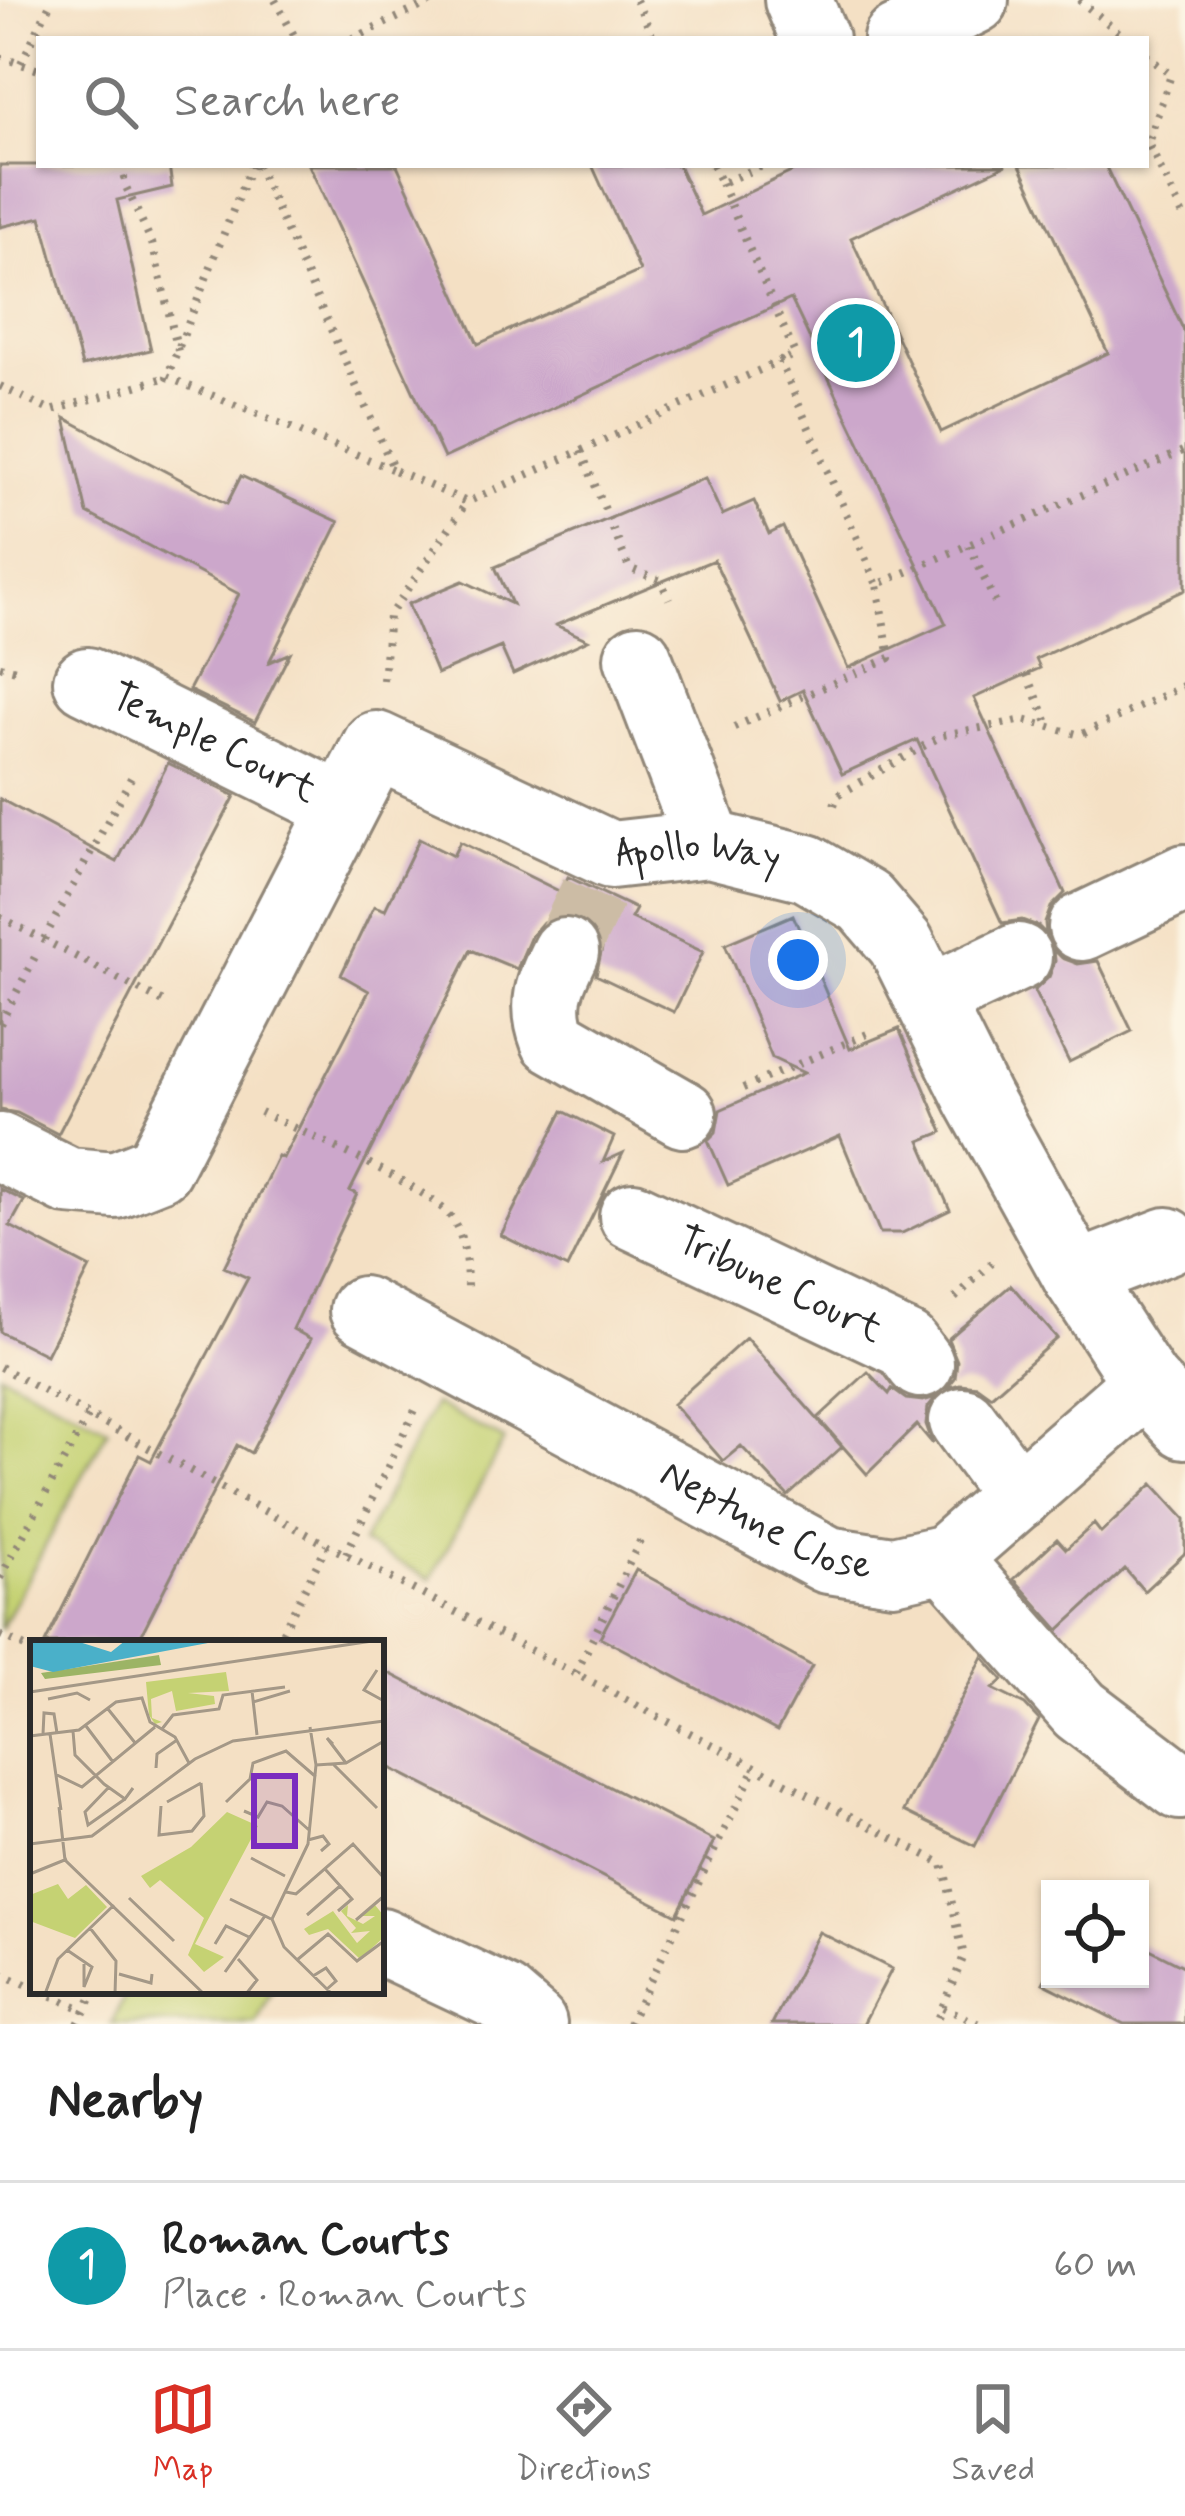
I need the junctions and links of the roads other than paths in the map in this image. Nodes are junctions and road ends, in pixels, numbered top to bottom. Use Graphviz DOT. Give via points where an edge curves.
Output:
graph roads {
  1 [pos="798,0"];
  2 [pos="976,0"];
  3 [pos="814,36"];
  4 [pos="903,36"];
  5 [pos="638,658"];
  6 [pos="87,681"];
  7 [pos="342,807"];
  8 [pos="709,844"];
  9 [pos="1185,878"];
  10 [pos="1082,927"];
  11 [pos="565,952"];
  12 [pos="1018,957"];
  13 [pos="933,1002"];
  14 [pos="683,1114"];
  15 [pos="0,1147"];
  16 [pos="633,1216"];
  17 [pos="1167,1240"];
  18 [pos="1076,1276"];
  19 [pos="363,1310"];
  20 [pos="913,1354"];
  21 [pos="1165,1404"];
  22 [pos="963,1421"];
  23 [pos="1018,1496"];
  24 [pos="946,1558"];
  25 [pos="1180,1786"];
  26 [pos="384,1942"];
  27 [pos="533,2024"];
  1 -- 3 [label="street"];
  2 -- 4 [label="street"];
  5 -- 8 [label="street"];
  6 -- 7 [label="street, Temple Court"];
  7 -- 8 [label="street, Apollo Way" via="376,746 603,872"];
  7 -- 15 [label="street" via="158,1168 115,1185 68,1180"];
  8 -- 13 [label="street, Apollo Way" via="807,868 865,902 902,944"];
  9 -- 10 [label="street"];
  11 -- 14 [label="street" via="544,995 554,1040"];
  12 -- 13 [label="street"];
  13 -- 18 [label="street, Apollo Way"];
  16 -- 20 [label="street, Tribune Court"];
  17 -- 18 [label="street"];
  18 -- 21 [label="street, Apollo Way"];
  19 -- 24 [label="street, Neptune Close" via="828,1560 893,1570"];
  21 -- 23 [label="street, Neptune Close"];
  22 -- 23 [label="street"];
  23 -- 24 [label="street, Neptune Close"];
  24 -- 25 [label="street" via="1080,1710"];
  26 -- 27 [label="street" via="504,1999"];
}
